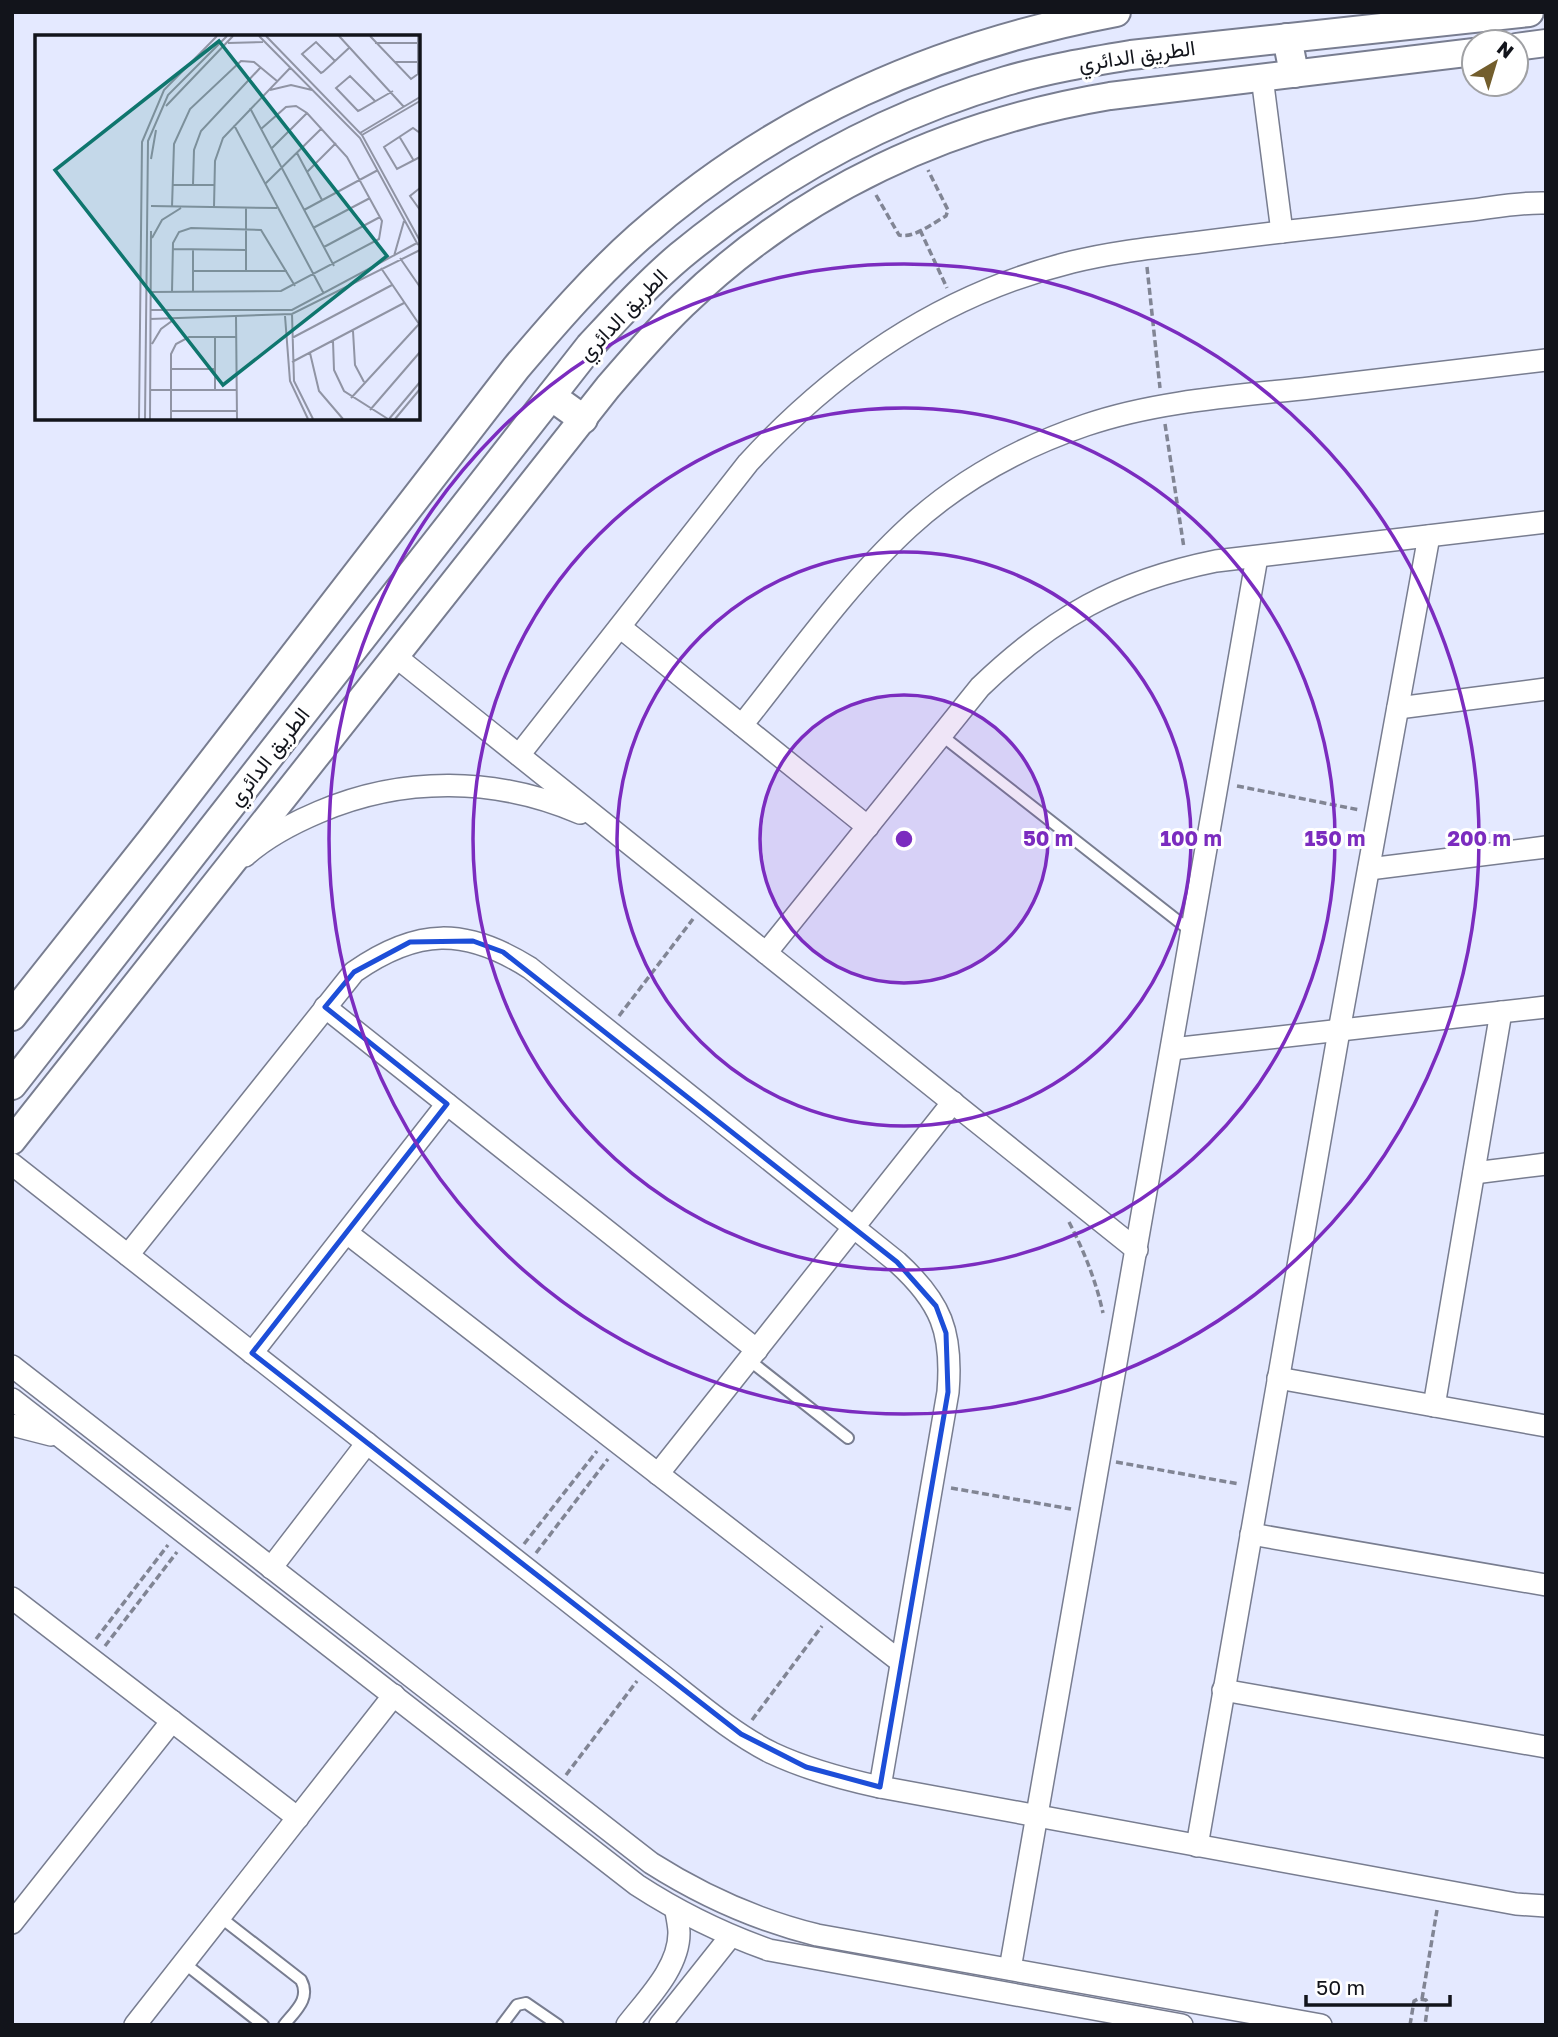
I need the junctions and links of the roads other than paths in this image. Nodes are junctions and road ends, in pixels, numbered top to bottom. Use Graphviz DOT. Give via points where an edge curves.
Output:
graph roads {
  1 [pos="1116,12"];
  2 [pos="1529,12"];
  3 [pos="1287,38"];
  4 [pos="1460,54"];
  5 [pos="1294,73"];
  6 [pos="1262,77"];
  7 [pos="1546,204"];
  8 [pos="1282,232"];
  9 [pos="1546,360"];
  10 [pos="551,396"];
  11 [pos="583,419"];
  12 [pos="1546,522"];
  13 [pos="1429,536"];
  14 [pos="1257,557"];
  15 [pos="620,627"];
  16 [pos="395,656"];
  17 [pos="1546,689"];
  18 [pos="1398,708"];
  19 [pos="741,725"];
  20 [pos="941,735"];
  21 [pos="519,755"];
  22 [pos="603,822"];
  23 [pos="868,827"];
  24 [pos="154,837"];
  25 [pos="1546,847"];
  26 [pos="187,862"];
  27 [pos="1369,869"];
  28 [pos="212,886"];
  29 [pos="1192,932"];
  30 [pos="766,953"];
  31 [pos="325,1007"];
  32 [pos="1546,1007"];
  33 [pos="1501,1012"];
  34 [pos="12,1016"];
  35 [pos="1339,1031"];
  36 [pos="1172,1049"];
  37 [pos="12,1085"];
  38 [pos="953,1102"];
  39 [pos="447,1104"];
  40 [pos="12,1141"];
  41 [pos="12,1164"];
  42 [pos="1546,1164"];
  43 [pos="1474,1173"];
  44 [pos="854,1227"];
  45 [pos="347,1233"];
  46 [pos="1138,1250"];
  47 [pos="128,1255"];
  48 [pos="252,1353"];
  49 [pos="753,1355"];
  50 [pos="12,1366"];
  51 [pos="1278,1378"];
  52 [pos="12,1399"];
  53 [pos="1434,1406"];
  54 [pos="12,1425"];
  55 [pos="1546,1426"];
  56 [pos="61,1437"];
  57 [pos="848,1438"];
  58 [pos="367,1443"];
  59 [pos="658,1474"];
  60 [pos="1251,1534"];
  61 [pos="271,1568"];
  62 [pos="1546,1585"];
  63 [pos="12,1598"];
  64 [pos="340,1621"];
  65 [pos="324,1641"];
  66 [pos="901,1662"];
  67 [pos="1223,1690"];
  68 [pos="394,1695"];
  69 [pos="172,1721"];
  70 [pos="1546,1747"];
  71 [pos="880,1787"];
  72 [pos="1037,1816"];
  73 [pos="298,1818"];
  74 [pos="1196,1846"];
  75 [pos="1546,1906"];
  76 [pos="17,1909"];
  77 [pos="676,1911"];
  78 [pos="220,1917"];
  79 [pos="730,1937"];
  80 [pos="184,1963"];
  81 [pos="1010,1969"];
  82 [pos="1184,2000"];
  83 [pos="141,2023"];
  84 [pos="262,2025"];
  85 [pos="284,2025"];
  86 [pos="502,2025"];
  87 [pos="558,2025"];
  88 [pos="627,2025"];
  89 [pos="660,2025"];
  90 [pos="1182,2025"];
  91 [pos="1321,2025"];
  1 -- 24 [label="main road, الطريق الدائري" via="1007,36 949,55 839,102 735,163 640,237 571,304 516,368"];
  2 -- 3 [label="main road, الطريق الدائري"];
  3 -- 5 [label="main road"];
  3 -- 10 [label="main road, الطريق الدائري" via="1069,65 960,95 890,123 779,183 678,258 607,328"];
  4 -- 5 [label="street"];
  5 -- 6 [label="street"];
  6 -- 8 [label="street"];
  6 -- 11 [label="street" via="1059,104 1008,117 865,175 804,210 725,267 644,345"];
  7 -- 8 [label="street"];
  8 -- 15 [label="street" via="1071,262 955,305 894,337 816,394 780,427"];
  9 -- 19 [label="street" via="1173,404 1088,424 1040,442 993,466 910,526 873,563"];
  10 -- 11 [label="main road"];
  10 -- 26 [label="main road, الطريق الدائري"];
  11 -- 16 [label="street"];
  12 -- 13 [label="street"];
  13 -- 14 [label="street"];
  13 -- 18 [label="street"];
  14 -- 20 [label="street" via="1176,569 1090,603 1013,654"];
  14 -- 29 [label="street"];
  15 -- 19 [label="street"];
  15 -- 21 [label="street"];
  16 -- 21 [label="street"];
  16 -- 28 [label="street"];
  17 -- 18 [label="street"];
  18 -- 27 [label="street"];
  19 -- 23 [label="street"];
  20 -- 23 [label="street"];
  20 -- 29 [label="lane"];
  21 -- 22 [label="street"];
  22 -- 28 [label="street" via="554,802 502,789 449,784 396,788 345,801 296,822 251,850"];
  22 -- 30 [label="street"];
  23 -- 30 [label="street"];
  24 -- 26 [label="main road"];
  24 -- 34 [label="main road, الطريق الدائري"];
  25 -- 27 [label="street"];
  26 -- 37 [label="main road, الطريق الدائري"];
  27 -- 35 [label="street"];
  28 -- 40 [label="street"];
  29 -- 36 [label="street"];
  30 -- 38 [label="street"];
  31 -- 39 [label="street"];
  31 -- 44 [label="street" via="354,972 380,954 410,942 441,938 473,941 503,952 530,968"];
  31 -- 47 [label="street"];
  32 -- 33 [label="street"];
  33 -- 35 [label="street"];
  33 -- 43 [label="street"];
  35 -- 36 [label="street"];
  35 -- 51 [label="street"];
  36 -- 46 [label="street"];
  38 -- 44 [label="street"];
  38 -- 46 [label="street"];
  39 -- 45 [label="street"];
  39 -- 49 [label="street"];
  41 -- 47 [label="street"];
  42 -- 43 [label="street"];
  43 -- 53 [label="street"];
  44 -- 49 [label="street"];
  44 -- 66 [label="street" via="919,1282 936,1306 951,1362"];
  45 -- 48 [label="street"];
  45 -- 59 [label="street"];
  46 -- 72 [label="street"];
  47 -- 48 [label="street"];
  48 -- 58 [label="street"];
  49 -- 57 [label="lane"];
  49 -- 59 [label="street"];
  50 -- 61 [label="street"];
  51 -- 53 [label="street"];
  51 -- 60 [label="street"];
  52 -- 56 [label="street"];
  53 -- 55 [label="street"];
  54 -- 56 [label="street"];
  56 -- 65 [label="street"];
  58 -- 61 [label="street"];
  58 -- 71 [label="street" via="741,1734 806,1767"];
  59 -- 66 [label="street"];
  60 -- 62 [label="street"];
  60 -- 67 [label="street"];
  61 -- 64 [label="street"];
  63 -- 69 [label="street"];
  64 -- 65 [label="street"];
  64 -- 81 [label="street" via="651,1863 703,1894 747,1914 817,1936"];
  65 -- 68 [label="street"];
  66 -- 71 [label="street"];
  67 -- 70 [label="street"];
  67 -- 74 [label="street"];
  68 -- 73 [label="street"];
  68 -- 77 [label="street"];
  69 -- 73 [label="street"];
  69 -- 76 [label="street"];
  71 -- 72 [label="street"];
  72 -- 74 [label="street"];
  72 -- 81 [label="street"];
  73 -- 78 [label="street"];
  74 -- 75 [label="street"];
  77 -- 79 [label="street"];
  77 -- 88 [label="street" via="679,1935 675,1954"];
  78 -- 80 [label="street"];
  78 -- 85 [label="lane" via="301,1980 304,1999"];
  79 -- 89 [label="street"];
  79 -- 90 [label="street" via="809,1958"];
  80 -- 83 [label="street"];
  80 -- 84 [label="lane"];
  81 -- 82 [label="street"];
  82 -- 90 [label="street"];
  82 -- 91 [label="street"];
  86 -- 87 [label="lane" via="517,2005 526,2003"];
}
